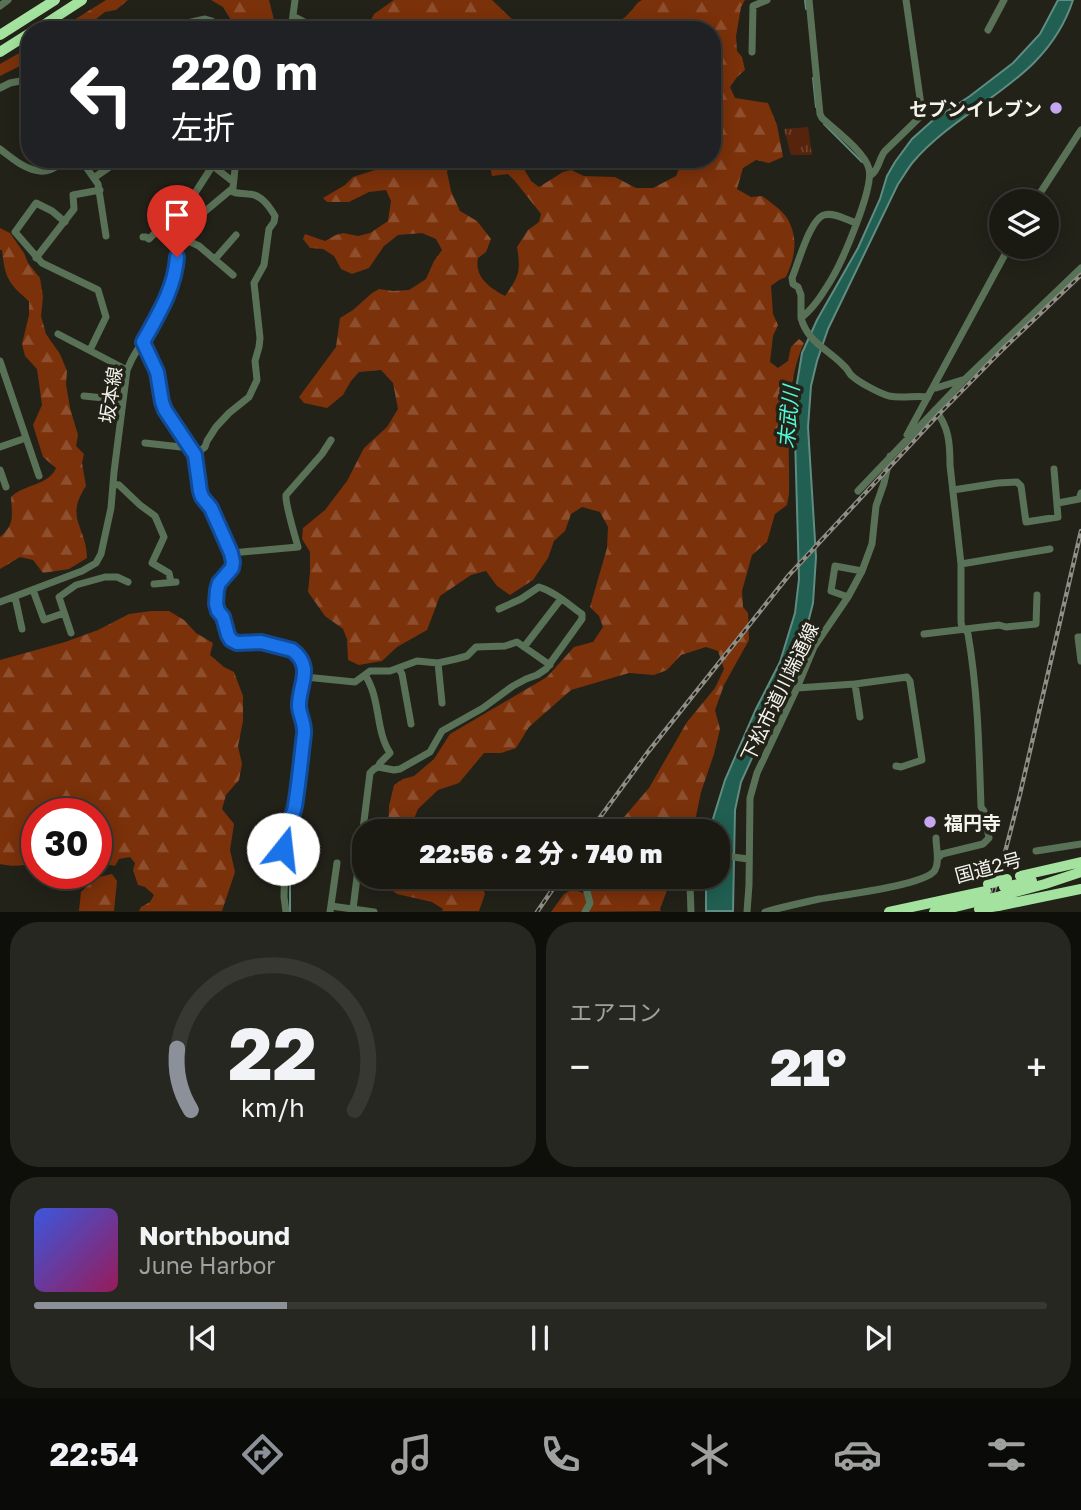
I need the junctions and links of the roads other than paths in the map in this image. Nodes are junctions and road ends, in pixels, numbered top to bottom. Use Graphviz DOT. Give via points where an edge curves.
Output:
graph roads {
  1 [pos="8,0"];
  2 [pos="55,0"];
  3 [pos="82,0"];
  4 [pos="295,0"];
  5 [pos="767,0"];
  6 [pos="809,0"];
  7 [pos="906,0"];
  8 [pos="1004,0"];
  9 [pos="0,6"];
  10 [pos="293,16"];
  11 [pos="21,21"];
  12 [pos="21,21"];
  13 [pos="50,21"];
  14 [pos="292,21"];
  15 [pos="303,21"];
  16 [pos="988,30"];
  17 [pos="0,34"];
  18 [pos="21,39"];
  19 [pos="0,52"];
  20 [pos="752,52"];
  21 [pos="21,81"];
  22 [pos="0,88"];
  23 [pos="1080,131"];
  24 [pos="1081,141"];
  25 [pos="0,149"];
  26 [pos="21,164"];
  27 [pos="29,168"];
  28 [pos="55,168"];
  29 [pos="87,168"];
  30 [pos="108,168"];
  31 [pos="211,168"];
  32 [pos="217,168"];
  33 [pos="235,168"];
  34 [pos="874,172"];
  35 [pos="95,177"];
  36 [pos="234,180"];
  37 [pos="1043,189"];
  38 [pos="100,190"];
  39 [pos="231,191"];
  40 [pos="170,218"];
  41 [pos="65,222"];
  42 [pos="856,223"];
  43 [pos="236,235"];
  44 [pos="106,236"];
  45 [pos="185,236"];
  46 [pos="143,237"];
  47 [pos="36,258"];
  48 [pos="215,259"];
  49 [pos="1002,259"];
  50 [pos="1081,268"];
  51 [pos="233,275"];
  52 [pos="801,318"];
  53 [pos="58,334"];
  54 [pos="143,342"];
  55 [pos="90,350"];
  56 [pos="0,361"];
  57 [pos="128,370"];
  58 [pos="963,381"];
  59 [pos="933,387"];
  60 [pos="84,396"];
  61 [pos="928,397"];
  62 [pos="123,400"];
  63 [pos="935,410"];
  64 [pos="26,438"];
  65 [pos="906,439"];
  66 [pos="331,440"];
  67 [pos="145,443"];
  68 [pos="0,447"];
  69 [pos="192,452"];
  70 [pos="890,456"];
  71 [pos="1054,469"];
  72 [pos="0,470"];
  73 [pos="39,476"];
  74 [pos="113,484"];
  75 [pos="6,486"];
  76 [pos="953,490"];
  77 [pos="858,491"];
  78 [pos="1081,493"];
  79 [pos="1058,503"];
  80 [pos="1050,549"];
  81 [pos="231,553"];
  82 [pos="961,564"];
  83 [pos="862,571"];
  84 [pos="128,582"];
  85 [pos="154,584"];
  86 [pos="33,590"];
  87 [pos="1037,595"];
  88 [pos="15,597"];
  89 [pos="848,597"];
  90 [pos="561,598"];
  91 [pos="0,603"];
  92 [pos="499,609"];
  93 [pos="64,613"];
  94 [pos="22,629"];
  95 [pos="966,630"];
  96 [pos="71,633"];
  97 [pos="924,634"];
  98 [pos="1081,637"];
  99 [pos="524,647"];
  100 [pos="1081,661"];
  101 [pos="438,663"];
  102 [pos="550,665"];
  103 [pos="399,669"];
  104 [pos="365,675"];
  105 [pos="305,677"];
  106 [pos="855,684"];
  107 [pos="797,688"];
  108 [pos="442,703"];
  109 [pos="860,717"];
  110 [pos="411,724"];
  111 [pos="896,766"];
  112 [pos="378,767"];
  113 [pos="936,838"];
  114 [pos="1081,844"];
  115 [pos="1036,850"];
  116 [pos="730,856"];
  117 [pos="746,858"];
  118 [pos="938,858"];
  119 [pos="1081,862"];
  120 [pos="337,863"];
  121 [pos="1081,872"];
  122 [pos="586,889"];
  123 [pos="690,889"];
  124 [pos="1081,889"];
  125 [pos="1002,892"];
  126 [pos="984,896"];
  127 [pos="330,909"];
  128 [pos="353,909"];
  129 [pos="286,912"];
  130 [pos="374,912"];
  131 [pos="585,912"];
  132 [pos="691,912"];
  133 [pos="747,912"];
  134 [pos="765,912"];
  135 [pos="889,912"];
  136 [pos="934,912"];
  137 [pos="964,912"];
  1 -- 9 [label="street"];
  2 -- 11 [label="highway"];
  3 -- 13 [label="highway"];
  4 -- 10 [label="street"];
  5 -- 20 [label="street" via="753,6"];
  6 -- 34 [label="street" via="820,114"];
  7 -- 34 [label="street" via="922,112 885,151"];
  8 -- 16 [label="street"];
  10 -- 14 [label="street"];
  10 -- 15 [label="street"];
  12 -- 17 [label="highway"];
  18 -- 19 [label="highway"];
  21 -- 22 [label="street"];
  23 -- 24 [label="street"];
  23 -- 37 [label="street"];
  25 -- 26 [label="street"];
  27 -- 28 [label="street" via="47,172"];
  29 -- 35 [label="street"];
  30 -- 35 [label="street"];
  31 -- 40 [label="street"];
  32 -- 36 [label="street"];
  33 -- 36 [label="street"];
  34 -- 42 [label="street"];
  35 -- 38 [label="street"];
  36 -- 39 [label="street"];
  38 -- 41 [label="street" via="72,195 74,209"];
  38 -- 44 [label="street"];
  39 -- 45 [label="street, 坂本線" via="197,218"];
  39 -- 69 [label="street" via="263,200 275,216 264,265 254,283 260,338 257,380 250,397 216,427 205,447"];
  40 -- 45 [label="street"];
  40 -- 46 [label="street" via="149,239"];
  41 -- 47 [label="street"];
  41 -- 47 [label="street" via="36,203 15,232"];
  42 -- 52 [label="street" via="832,277"];
  42 -- 52 [label="street" via="834,215 823,215 813,223 792,278 801,295"];
  43 -- 48 [label="street"];
  45 -- 48 [label="street"];
  45 -- 54 [label="street, 坂本線" via="174,279"];
  47 -- 55 [label="street" via="98,290 106,317"];
  48 -- 51 [label="street"];
  49 -- 59 [label="street"];
  50 -- 58 [label="street"];
  52 -- 61 [label="street" via="805,331 854,378 888,396"];
  53 -- 55 [label="street"];
  54 -- 57 [label="street, 坂本線"];
  54 -- 69 [label="street" via="157,372 165,410"];
  55 -- 57 [label="street"];
  56 -- 64 [label="street"];
  57 -- 62 [label="street, 坂本線"];
  58 -- 59 [label="street"];
  58 -- 63 [label="street"];
  59 -- 61 [label="street"];
  60 -- 62 [label="street"];
  61 -- 65 [label="street"];
  62 -- 74 [label="street, 坂本線"];
  63 -- 65 [label="street"];
  63 -- 76 [label="street" via="945,421"];
  64 -- 68 [label="street"];
  64 -- 73 [label="street"];
  65 -- 70 [label="street"];
  66 -- 81 [label="street" via="286,495 298,547"];
  67 -- 69 [label="street"];
  69 -- 81 [label="street" via="202,497"];
  70 -- 77 [label="street"];
  70 -- 83 [label="street, 下松市道川端通線"];
  71 -- 79 [label="street"];
  72 -- 75 [label="street"];
  74 -- 85 [label="street" via="155,516 164,537 152,563 169,573 174,582"];
  74 -- 86 [label="street, 坂本線" via="104,546 96,563"];
  76 -- 79 [label="street" via="1017,482 1026,522 1059,517"];
  76 -- 82 [label="street"];
  78 -- 79 [label="street" via="1079,499"];
  80 -- 82 [label="street"];
  81 -- 105 [label="street" via="232,568 219,583 216,604 228,635 237,643 261,642 292,650"];
  82 -- 95 [label="street" via="961,622"];
  83 -- 89 [label="street, 下松市道川端通線"];
  83 -- 89 [label="street" via="835,566 831,590"];
  84 -- 93 [label="street" via="112,576 76,585 59,597"];
  86 -- 88 [label="street, 坂本線"];
  86 -- 93 [label="street" via="44,620"];
  87 -- 95 [label="street" via="1036,624"];
  88 -- 91 [label="street, 坂本線"];
  88 -- 94 [label="street"];
  89 -- 107 [label="street, 下松市道川端通線" via="819,637"];
  90 -- 92 [label="street" via="539,587"];
  90 -- 99 [label="street"];
  90 -- 102 [label="street" via="582,614 582,619"];
  93 -- 96 [label="street"];
  95 -- 97 [label="street"];
  95 -- 118 [label="street" via="974,668 981,807 989,838"];
  98 -- 100 [label="street"];
  99 -- 101 [label="street" via="517,642 476,647 467,656"];
  99 -- 102 [label="street"];
  101 -- 103 [label="street" via="417,661"];
  101 -- 108 [label="street"];
  102 -- 112 [label="street" via="442,731 430,752 401,769"];
  103 -- 104 [label="street"];
  103 -- 110 [label="street"];
  104 -- 105 [label="street" via="351,683"];
  104 -- 112 [label="street" via="390,753"];
  105 -- 129 [label="street" via="299,704 304,734 295,808 282,841"];
  106 -- 107 [label="street"];
  106 -- 109 [label="street"];
  106 -- 111 [label="street" via="907,677 910,681 922,760"];
  107 -- 117 [label="street, 下松市道川端通線" via="752,789"];
  112 -- 128 [label="street" via="370,773"];
  113 -- 118 [label="street"];
  114 -- 115 [label="street"];
  116 -- 117 [label="street"];
  117 -- 133 [label="street, 下松市道川端通線"];
  118 -- 134 [label="street" via="932,874 909,882"];
  119 -- 125 [label="highway, 国道2号"];
  120 -- 127 [label="street"];
  121 -- 125 [label="highway, 国道2号"];
  122 -- 131 [label="street" via="590,903"];
  123 -- 132 [label="street"];
  124 -- 125 [label="highway, 国道2号"];
  125 -- 126 [label="highway, 国道2号, bridge"];
  125 -- 126 [label="highway, 国道2号"];
  126 -- 135 [label="highway, 国道2号"];
  126 -- 136 [label="highway, 国道2号"];
  126 -- 137 [label="highway, 国道2号"];
  127 -- 128 [label="street"];
  128 -- 130 [label="street"];
}
